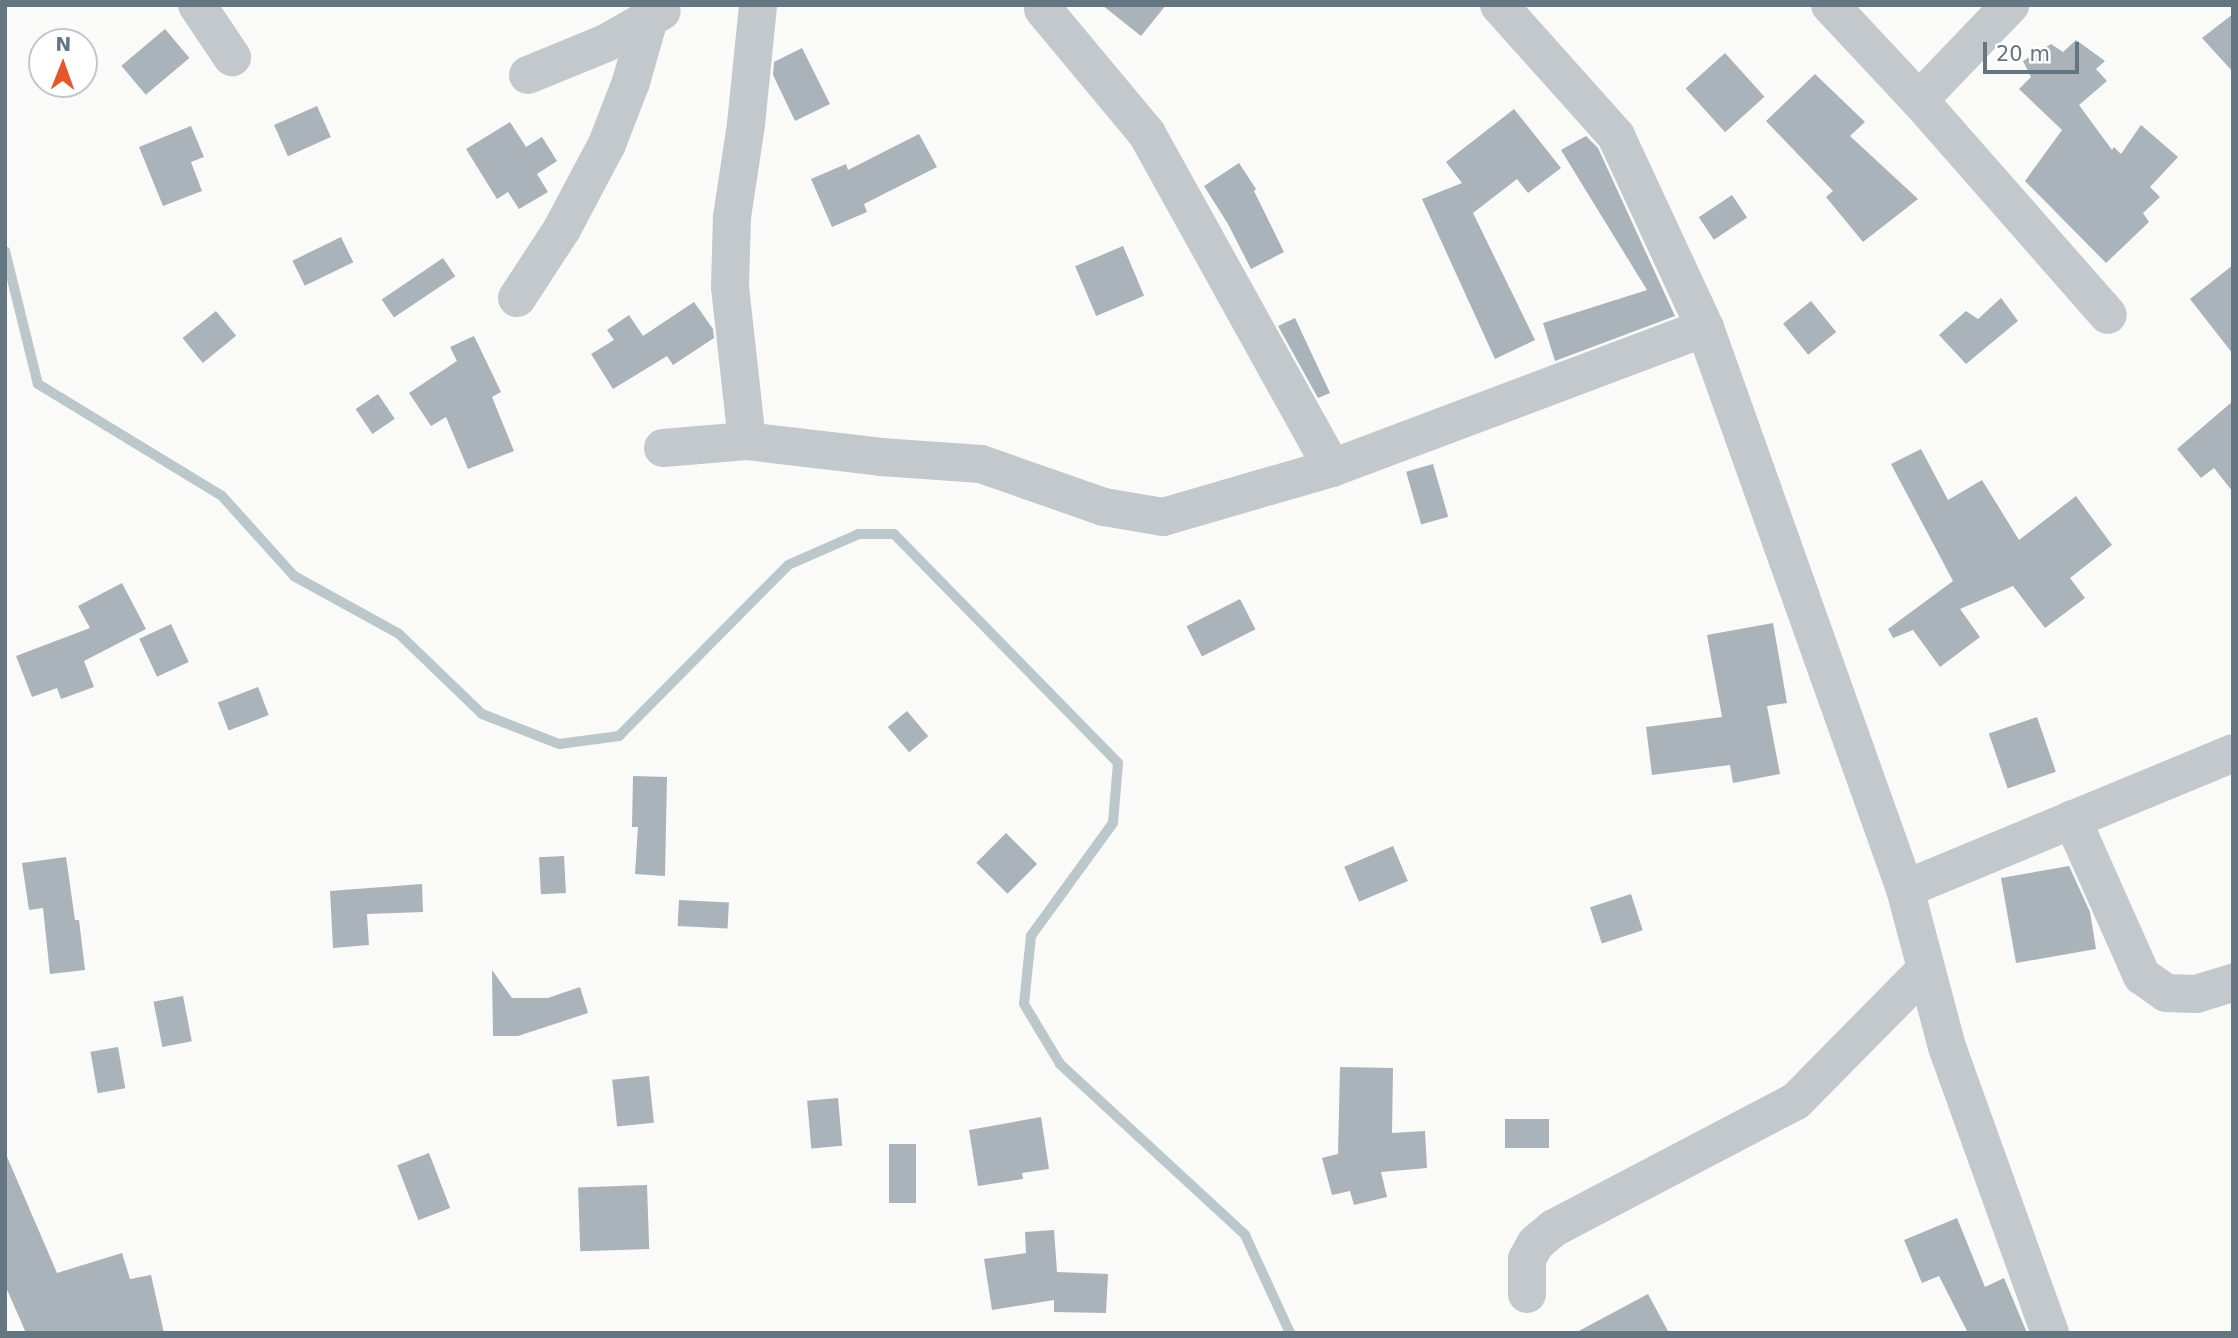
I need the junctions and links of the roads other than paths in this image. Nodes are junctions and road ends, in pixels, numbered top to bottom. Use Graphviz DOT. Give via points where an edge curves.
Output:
graph roads {
  1 [pos="197,5"];
  2 [pos="758,5"];
  3 [pos="1499,5"];
  4 [pos="1830,5"];
  5 [pos="2010,5"];
  6 [pos="1043,9"];
  7 [pos="660,12"];
  8 [pos="232,57"];
  9 [pos="528,75"];
  10 [pos="1919,100"];
  11 [pos="517,298"];
  12 [pos="2108,315"];
  13 [pos="1704,328"];
  14 [pos="747,441"];
  15 [pos="663,448"];
  16 [pos="1332,468"];
  17 [pos="2233,753"];
  18 [pos="2073,819"];
  19 [pos="1905,890"];
  20 [pos="1926,969"];
  21 [pos="2233,983"];
  22 [pos="1527,1294"];
  23 [pos="2050,1333"];
  1 -- 8 [label="street"];
  2 -- 14 [label="street" via="732,217 730,287"];
  3 -- 13 [label="street" via="1616,136"];
  4 -- 10 [label="street"];
  5 -- 10 [label="street"];
  6 -- 16 [label="street" via="1147,134"];
  7 -- 9 [label="street" via="606,43"];
  7 -- 11 [label="street" via="607,144 562,229"];
  10 -- 12 [label="street"];
  13 -- 16 [label="street"];
  13 -- 19 [label="street"];
  14 -- 15 [label="street"];
  14 -- 16 [label="street" via="981,464 1104,507 1163,517"];
  17 -- 18 [label="street"];
  18 -- 19 [label="street"];
  18 -- 21 [label="street" via="2142,976 2166,993 2196,994"];
  19 -- 20 [label="street"];
  20 -- 22 [label="street" via="1797,1101 1554,1228 1536,1243 1527,1259"];
  20 -- 23 [label="street" via="1947,1047"];
}
